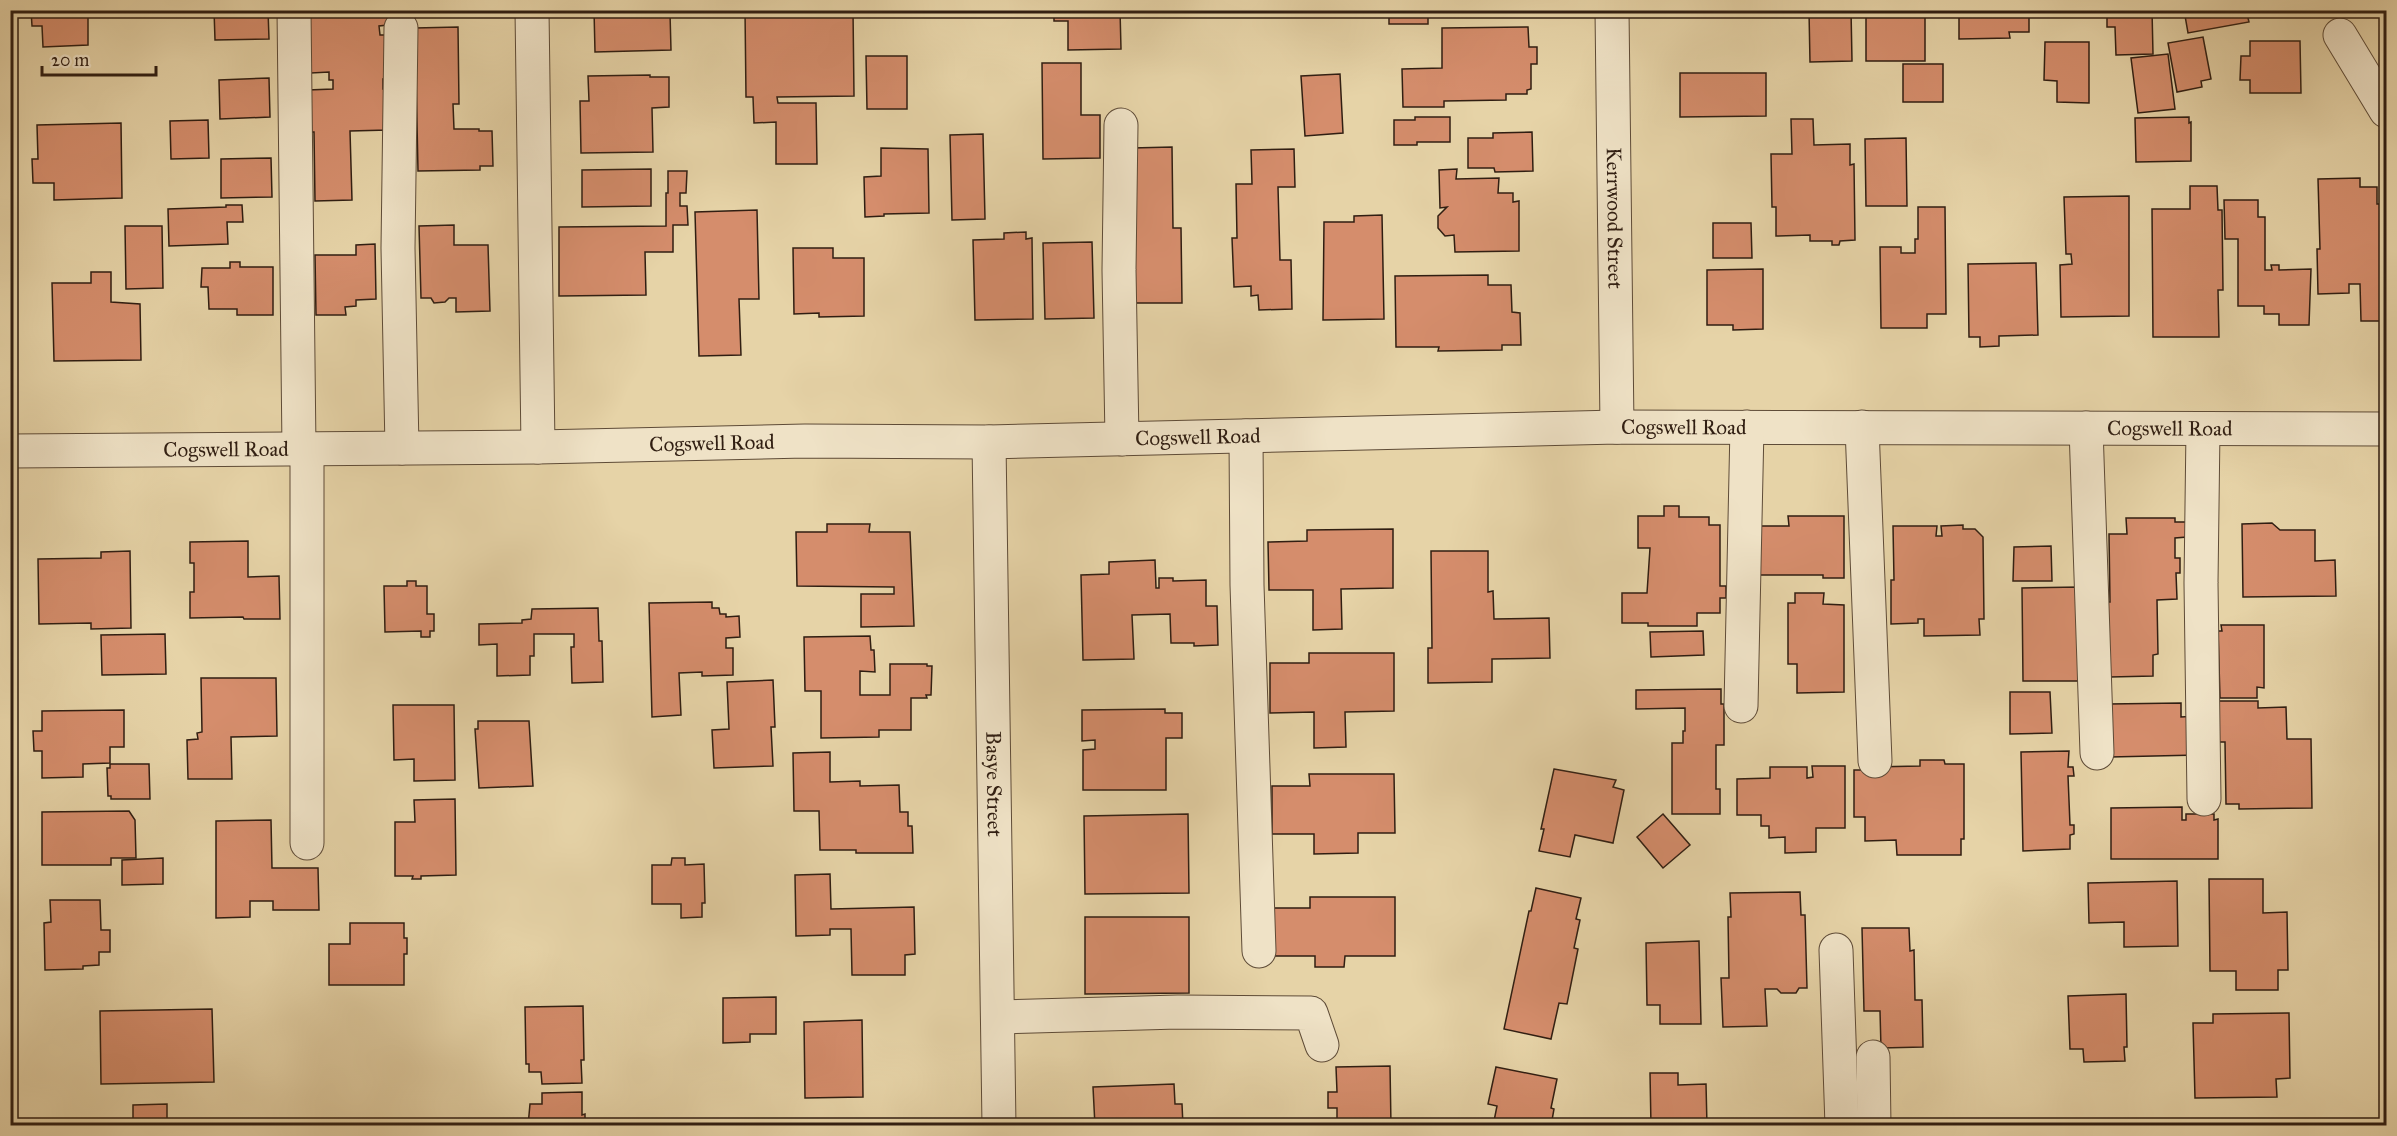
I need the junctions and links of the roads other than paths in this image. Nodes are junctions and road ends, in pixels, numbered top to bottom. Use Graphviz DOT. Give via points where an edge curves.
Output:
graph roads {
  1 [pos="294,10"];
  2 [pos="532,10"];
  3 [pos="1612,10"];
  4 [pos="401,28"];
  5 [pos="2340,35"];
  6 [pos="2386,111"];
  7 [pos="1121,126"];
  8 [pos="1617,427"];
  9 [pos="1747,427"];
  10 [pos="1862,428"];
  11 [pos="2086,428"];
  12 [pos="2203,429"];
  13 [pos="2386,429"];
  14 [pos="1246,436"];
  15 [pos="1122,439"];
  16 [pos="989,442"];
  17 [pos="538,447"];
  18 [pos="402,448"];
  19 [pos="303,449"];
  20 [pos="10,451"];
  21 [pos="1741,706"];
  22 [pos="2097,753"];
  23 [pos="1875,761"];
  24 [pos="2204,799"];
  25 [pos="307,843"];
  26 [pos="1836,950"];
  27 [pos="1259,951"];
  28 [pos="998,1017"];
  29 [pos="1322,1045"];
  30 [pos="1873,1057"];
  31 [pos="999,1125"];
  32 [pos="1842,1125"];
  33 [pos="1874,1125"];
  1 -- 19 [label="street"];
  2 -- 17 [label="street"];
  3 -- 8 [label="street, Kerrwood Street"];
  4 -- 18 [label="street" via="398,248"];
  5 -- 6 [label="street"];
  7 -- 15 [label="street"];
  8 -- 9 [label="street, Cogswell Road"];
  8 -- 14 [label="street, Cogswell Road"];
  9 -- 10 [label="street, Cogswell Road"];
  9 -- 21 [label="street"];
  10 -- 11 [label="street, Cogswell Road"];
  10 -- 23 [label="street"];
  11 -- 12 [label="street, Cogswell Road"];
  11 -- 22 [label="street"];
  12 -- 13 [label="street, Cogswell Road"];
  12 -- 24 [label="street"];
  14 -- 15 [label="street, Cogswell Road"];
  14 -- 27 [label="street"];
  15 -- 16 [label="street, Cogswell Road"];
  16 -- 17 [label="street, Cogswell Road" via="805,441"];
  16 -- 28 [label="street, Basye Street"];
  17 -- 18 [label="street, Cogswell Road"];
  18 -- 19 [label="street, Cogswell Road"];
  19 -- 20 [label="street, Cogswell Road"];
  19 -- 25 [label="street"];
  26 -- 32 [label="street"];
  28 -- 29 [label="street" via="1311,1012"];
  28 -- 31 [label="street, Basye Street"];
  30 -- 33 [label="street"];
}
